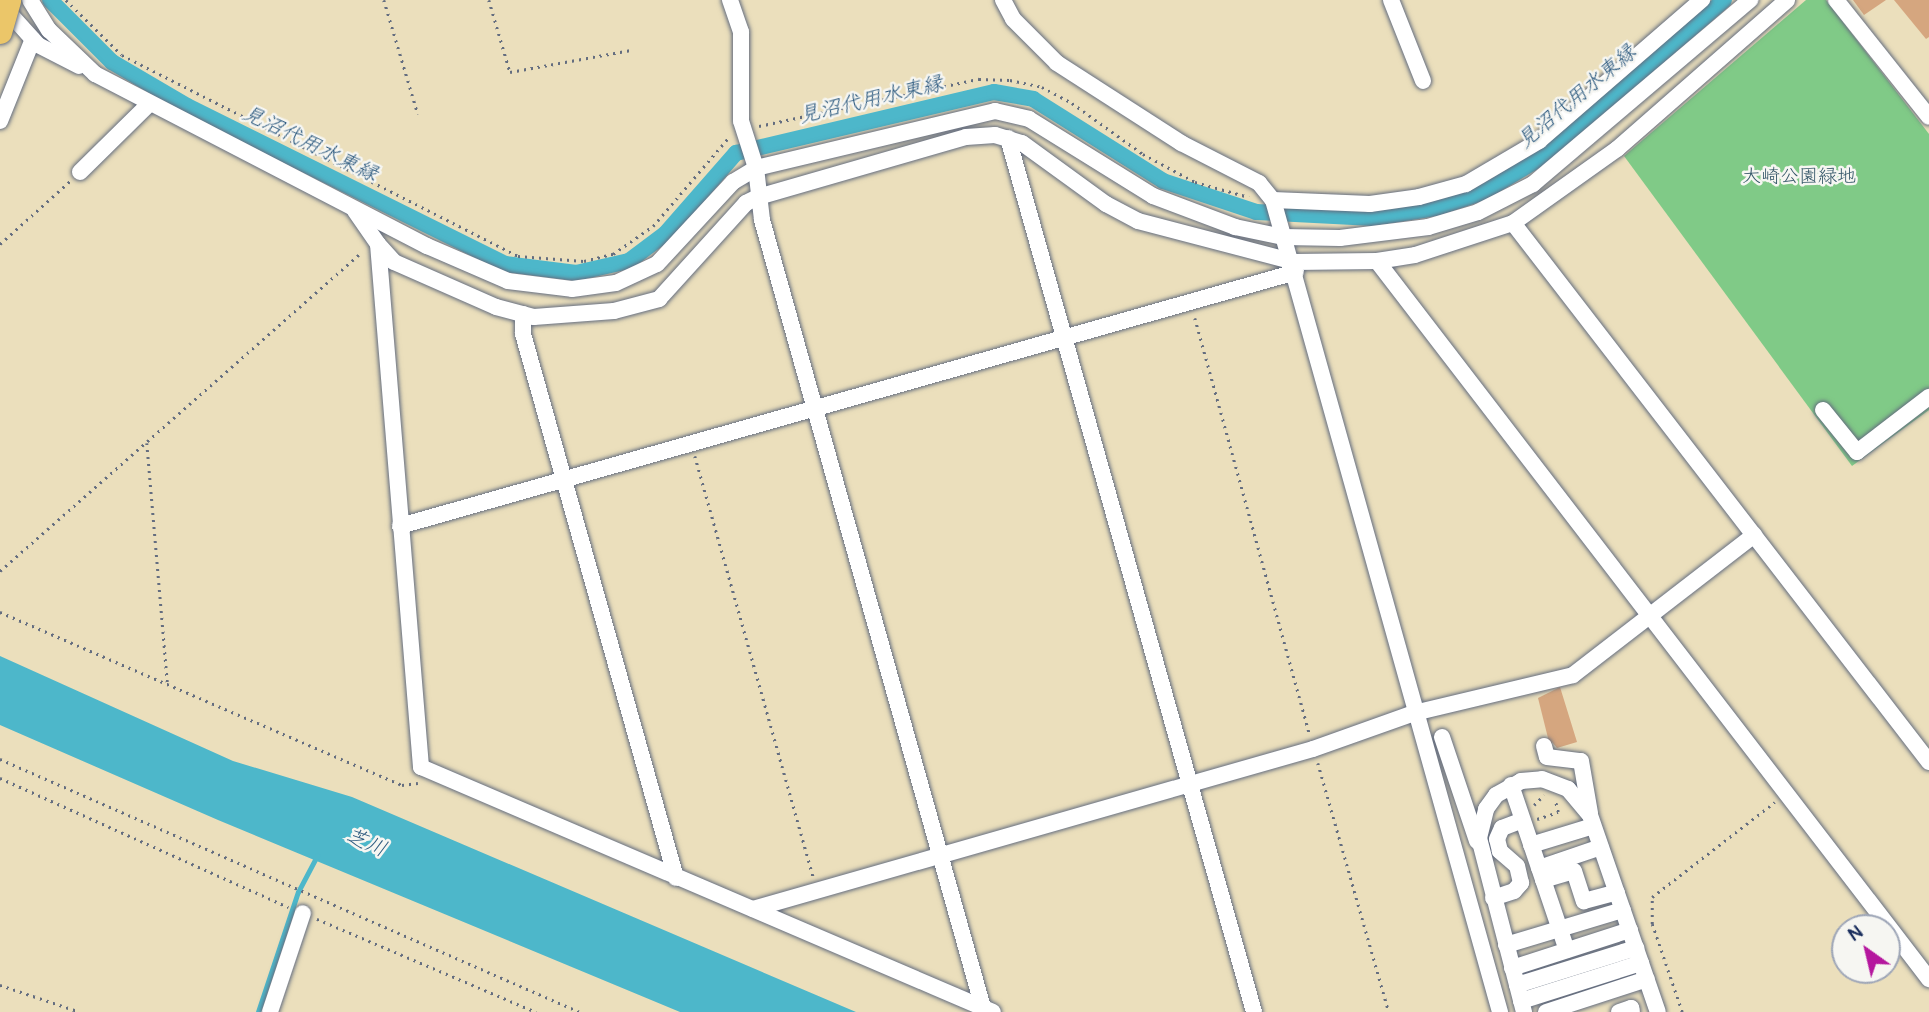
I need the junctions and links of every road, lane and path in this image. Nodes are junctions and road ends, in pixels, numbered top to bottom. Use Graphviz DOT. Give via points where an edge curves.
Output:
graph roads {
  1 [pos="9,0"];
  2 [pos="30,0"];
  3 [pos="66,0"];
  4 [pos="384,0"];
  5 [pos="489,0"];
  6 [pos="730,0"];
  7 [pos="1003,0"];
  8 [pos="1017,0"];
  9 [pos="1391,0"];
  10 [pos="1702,0"];
  11 [pos="1750,0"];
  12 [pos="1787,0"];
  13 [pos="1836,0"];
  14 [pos="0,3"];
  15 [pos="1013,19"];
  16 [pos="0,32"];
  17 [pos="33,39"];
  18 [pos="631,50"];
  19 [pos="95,74"];
  20 [pos="1423,81"];
  21 [pos="150,103"];
  22 [pos="418,114"];
  23 [pos="1929,117"];
  24 [pos="0,121"];
  25 [pos="737,136"];
  26 [pos="1008,138"];
  27 [pos="754,164"];
  28 [pos="80,172"];
  29 [pos="758,197"];
  30 [pos="1273,202"];
  31 [pos="353,209"];
  32 [pos="1513,223"];
  33 [pos="1283,234"];
  34 [pos="377,242"];
  35 [pos="0,244"];
  36 [pos="1377,261"];
  37 [pos="1295,267"];
  38 [pos="1191,302"];
  39 [pos="523,314"];
  40 [pos="1064,337"];
  41 [pos="1929,397"];
  42 [pos="815,407"];
  43 [pos="1823,410"];
  44 [pos="147,443"];
  45 [pos="691,443"];
  46 [pos="565,479"];
  47 [pos="400,526"];
  48 [pos="1754,535"];
  49 [pos="0,571"];
  50 [pos="0,612"];
  51 [pos="1648,617"];
  52 [pos="168,686"];
  53 [pos="1415,713"];
  54 [pos="1442,737"];
  55 [pos="1544,746"];
  56 [pos="1313,749"];
  57 [pos="0,759"];
  58 [pos="1929,762"];
  59 [pos="432,774"];
  60 [pos="0,778"];
  61 [pos="1188,784"];
  62 [pos="1511,785"];
  63 [pos="1786,794"];
  64 [pos="1528,821"];
  65 [pos="1592,821"];
  66 [pos="1566,841"];
  67 [pos="1531,845"];
  68 [pos="1601,847"];
  69 [pos="1481,850"];
  70 [pos="942,853"];
  71 [pos="1541,874"];
  72 [pos="676,878"];
  73 [pos="818,890"];
  74 [pos="1616,892"];
  75 [pos="1493,898"];
  76 [pos="286,906"];
  77 [pos="753,909"];
  78 [pos="1623,910"];
  79 [pos="303,913"];
  80 [pos="1560,929"];
  81 [pos="1630,930"];
  82 [pos="1506,945"];
  83 [pos="1567,950"];
  84 [pos="1639,955"];
  85 [pos="1512,968"];
  86 [pos="1647,979"];
  87 [pos="1929,979"];
  88 [pos="0,985"];
  89 [pos="1521,999"];
  90 [pos="1579,1007"];
  91 [pos="988,1010"];
  92 [pos="80,1012"];
  93 [pos="270,1012"];
  94 [pos="536,1012"];
  95 [pos="580,1012"];
  96 [pos="1254,1012"];
  97 [pos="1390,1012"];
  98 [pos="1500,1012"];
  99 [pos="1546,1012"];
  100 [pos="1619,1012"];
  101 [pos="1632,1012"];
  102 [pos="1658,1012"];
  103 [pos="1682,1012"];
  1 -- 16 [label="highway, bridge"];
  2 -- 19 [label="street" via="49,30"];
  3 -- 25 [label="path" via="122,55 518,256 584,261 613,254 653,226"];
  4 -- 22 [label="path"];
  5 -- 18 [label="path" via="510,72 527,73"];
  6 -- 25 [label="street" via="741,32"];
  7 -- 15 [label="street"];
  8 -- 15 [label="street"];
  9 -- 20 [label="street"];
  10 -- 30 [label="street" via="1539,141 1466,184 1370,204"];
  11 -- 33 [label="street" via="1556,166 1478,212 1383,234"];
  12 -- 32 [label="street" via="1617,149"];
  13 -- 23 [label="street"];
  14 -- 17 [label="street"];
  15 -- 30 [label="street" via="1057,63 1181,143 1259,183"];
  17 -- 19 [label="street"];
  17 -- 24 [label="street"];
  19 -- 21 [label="street"];
  21 -- 28 [label="street"];
  21 -- 31 [label="street"];
  25 -- 27 [label="street"];
  26 -- 29 [label="street" via="966,136"];
  26 -- 37 [label="street" via="1138,220"];
  26 -- 40 [label="street"];
  27 -- 29 [label="street"];
  27 -- 31 [label="street" via="657,264 616,283 572,289 508,281"];
  27 -- 33 [label="street" via="995,111 1029,119 1153,196 1236,227"];
  28 -- 35 [label="path"];
  29 -- 39 [label="street" via="746,203 659,299 614,311"];
  29 -- 42 [label="street"];
  30 -- 33 [label="street"];
  31 -- 34 [label="street"];
  32 -- 36 [label="street" via="1450,246"];
  32 -- 48 [label="street"];
  33 -- 37 [label="street"];
  34 -- 39 [label="street" via="394,262"];
  34 -- 44 [label="path"];
  34 -- 47 [label="street"];
  36 -- 37 [label="street"];
  36 -- 51 [label="street" via="1380,271"];
  37 -- 38 [label="street"];
  37 -- 53 [label="street"];
  38 -- 40 [label="street"];
  38 -- 56 [label="path"];
  39 -- 46 [label="street" via="523,334"];
  40 -- 42 [label="street"];
  40 -- 61 [label="street"];
  41 -- 43 [label="street" via="1857,452"];
  42 -- 45 [label="street"];
  42 -- 70 [label="street"];
  44 -- 49 [label="path"];
  44 -- 52 [label="path"];
  45 -- 46 [label="street"];
  45 -- 73 [label="path"];
  46 -- 47 [label="street"];
  46 -- 72 [label="street"];
  47 -- 59 [label="street" via="414,726 421,767"];
  48 -- 51 [label="street"];
  48 -- 58 [label="street"];
  50 -- 52 [label="path"];
  51 -- 53 [label="street" via="1573,675 1528,694"];
  51 -- 63 [label="street"];
  52 -- 59 [label="path" via="402,785 414,785"];
  53 -- 56 [label="street"];
  53 -- 98 [label="street"];
  54 -- 69 [label="street"];
  55 -- 65 [label="street" via="1547,757 1581,761"];
  56 -- 61 [label="street"];
  56 -- 97 [label="path"];
  57 -- 95 [label="path"];
  59 -- 72 [label="street"];
  60 -- 76 [label="path"];
  61 -- 70 [label="street"];
  61 -- 96 [label="street"];
  62 -- 64 [label="street"];
  62 -- 65 [label="street" via="1542,779 1556,783 1569,789"];
  62 -- 69 [label="street" via="1486,809 1480,824"];
  63 -- 87 [label="street"];
  63 -- 103 [label="path" via="1652,897 1652,924"];
  64 -- 64 [label="path" via="1558,812 1554,798 1546,795 1535,802"];
  64 -- 67 [label="street"];
  64 -- 75 [label="street" via="1502,828 1497,839 1500,851 1517,866 1521,883 1514,891"];
  65 -- 66 [label="street"];
  65 -- 68 [label="street"];
  66 -- 67 [label="street"];
  66 -- 68 [label="street"];
  66 -- 71 [label="street"];
  67 -- 71 [label="street"];
  68 -- 74 [label="street"];
  69 -- 75 [label="street"];
  70 -- 73 [label="street"];
  70 -- 91 [label="street"];
  71 -- 74 [label="street" via="1574,871 1584,901"];
  71 -- 80 [label="street"];
  72 -- 77 [label="street"];
  73 -- 77 [label="street"];
  74 -- 78 [label="street"];
  75 -- 82 [label="street"];
  77 -- 91 [label="street"];
  78 -- 80 [label="street"];
  78 -- 81 [label="street"];
  79 -- 93 [label="street"];
  79 -- 94 [label="path"];
  80 -- 82 [label="street"];
  80 -- 83 [label="street"];
  81 -- 83 [label="street"];
  81 -- 84 [label="street"];
  82 -- 85 [label="street"];
  83 -- 85 [label="street"];
  84 -- 86 [label="street"];
  84 -- 89 [label="street"];
  85 -- 89 [label="street"];
  86 -- 90 [label="street"];
  86 -- 102 [label="street"];
  88 -- 92 [label="path"];
  90 -- 99 [label="street"];
  100 -- 101 [label="street" via="1631,1008"];
}
